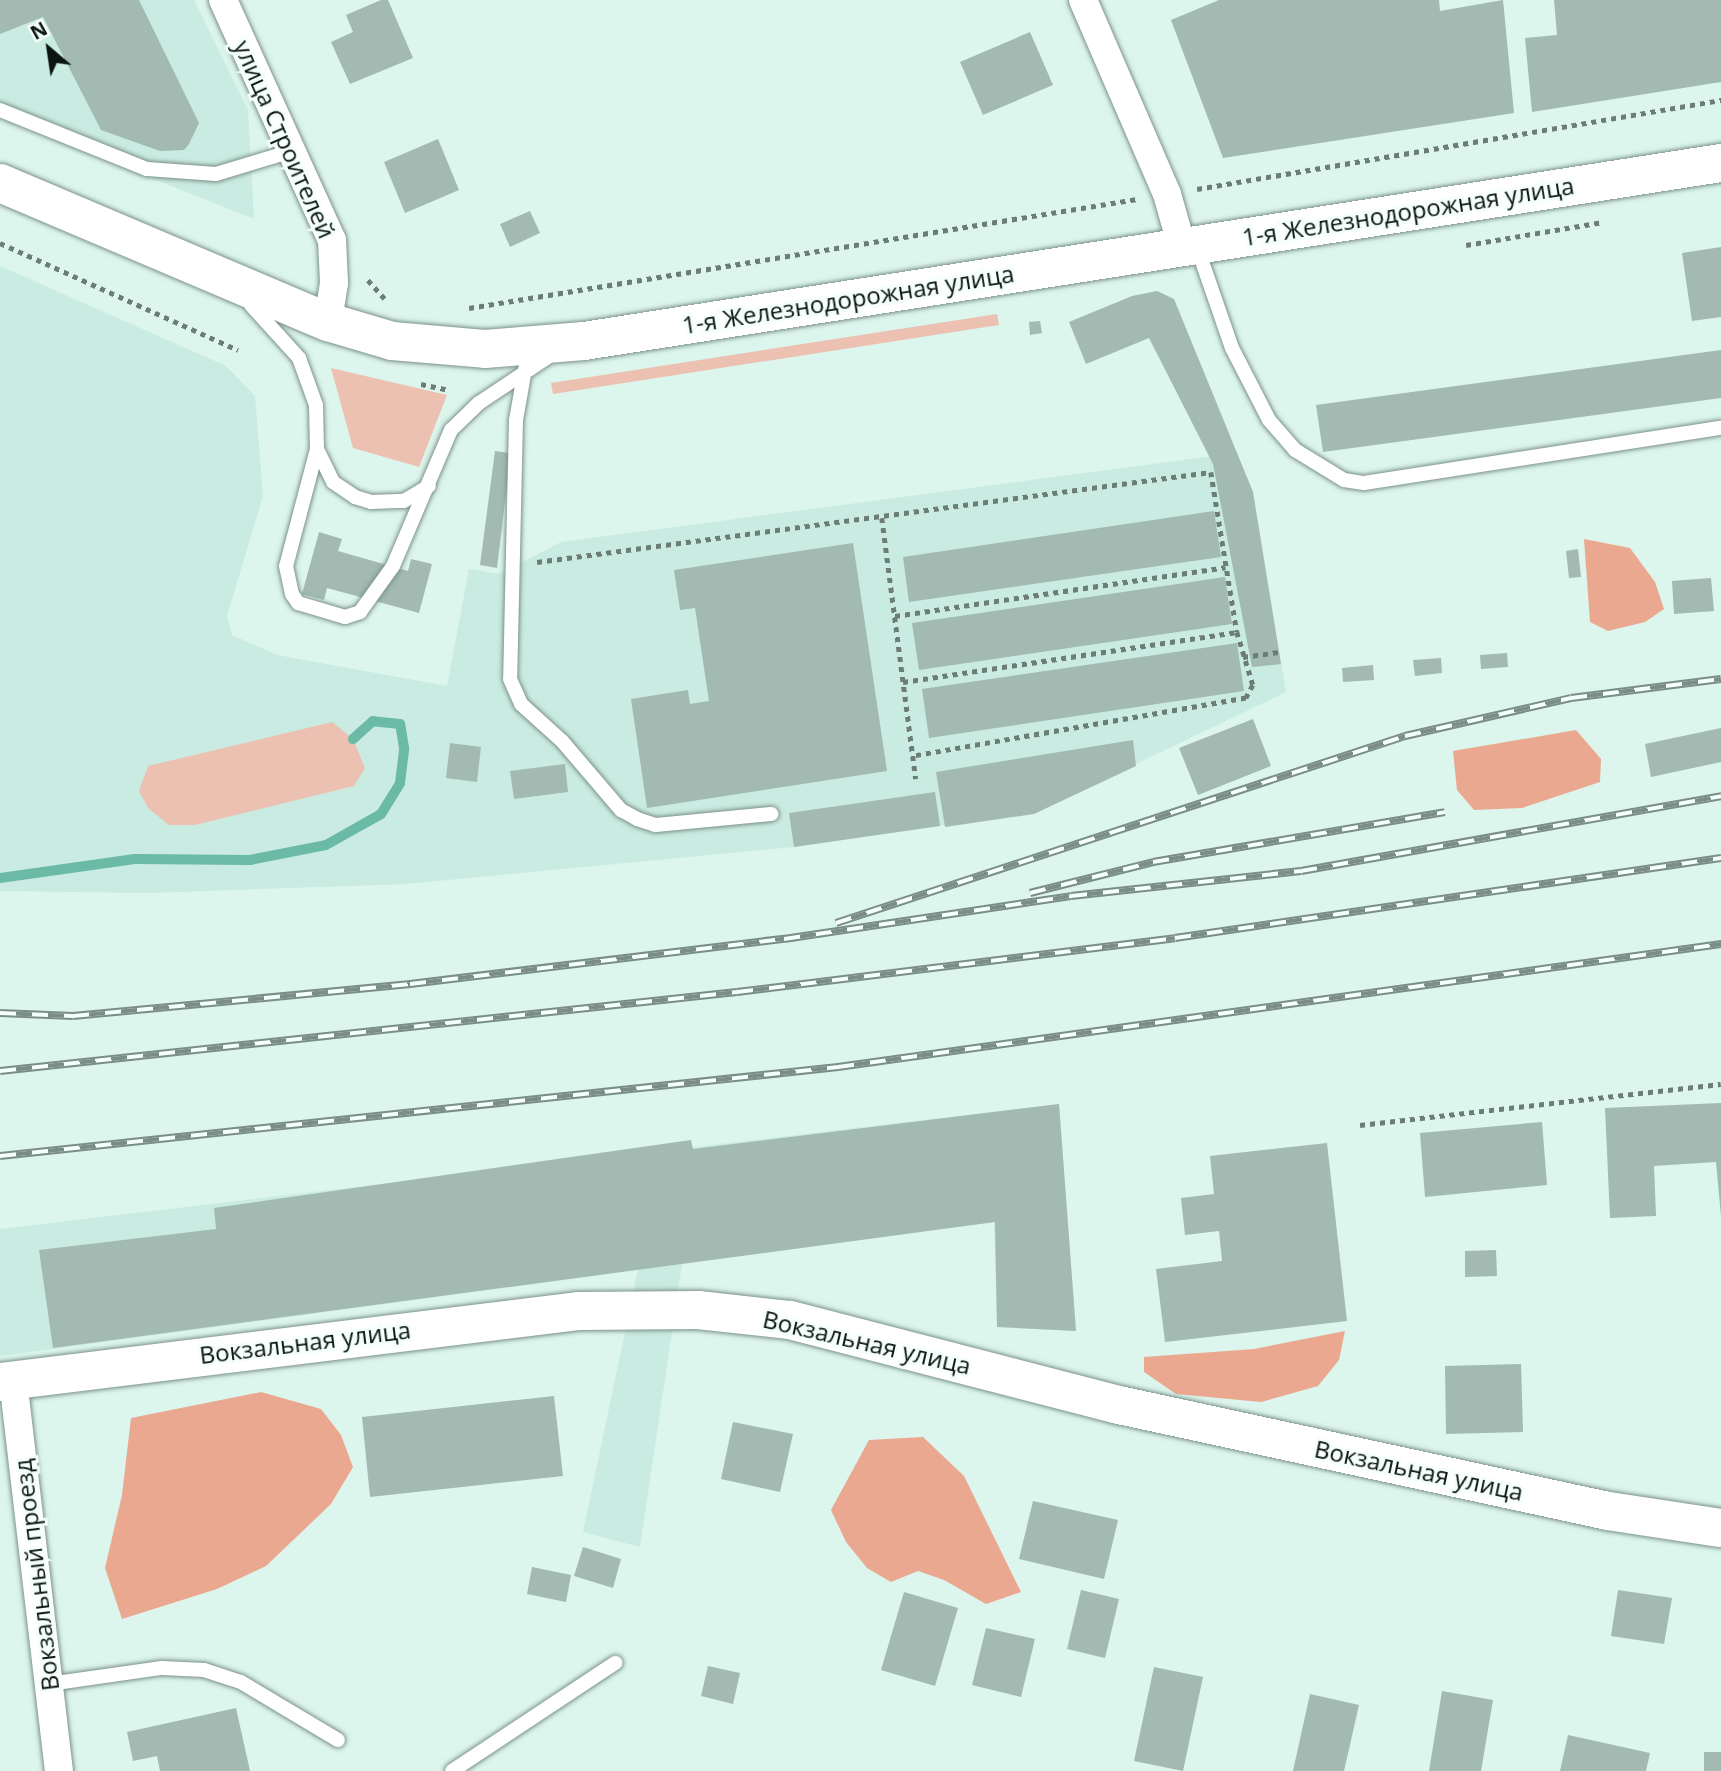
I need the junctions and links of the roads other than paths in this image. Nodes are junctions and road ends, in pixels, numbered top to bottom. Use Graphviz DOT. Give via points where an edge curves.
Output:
graph roads {
  1 [pos="223,0"];
  2 [pos="1083,0"];
  3 [pos="0,110"];
  4 [pos="292,151"];
  5 [pos="1721,163"];
  6 [pos="0,183"];
  7 [pos="1190,246"];
  8 [pos="215,275"];
  9 [pos="328,322"];
  10 [pos="525,360"];
  11 [pos="1721,428"];
  12 [pos="317,449"];
  13 [pos="430,485"];
  14 [pos="771,814"];
  15 [pos="7,1381"];
  16 [pos="1721,1528"];
  17 [pos="615,1663"];
  18 [pos="49,1684"];
  19 [pos="338,1740"];
  20 [pos="60,1771"];
  21 [pos="452,1771"];
  1 -- 4 [label="street, улица Строителей"];
  2 -- 7 [label="street"];
  3 -- 4 [label="lane" via="147,169 216,174"];
  4 -- 9 [label="street, улица Строителей" via="334,249"];
  5 -- 7 [label="main road, 1-я Железнодорожная улица"];
  6 -- 8 [label="main road, 1-я Железнодорожная улица"];
  7 -- 10 [label="main road, 1-я Железнодорожная улица" via="584,341"];
  7 -- 11 [label="lane" via="1250,387 1280,435 1321,470 1344,480 1364,483"];
  8 -- 9 [label="main road, 1-я Железнодорожная улица"];
  8 -- 12 [label="lane" via="272,323 299,358 317,405"];
  9 -- 10 [label="main road, 1-я Железнодорожная улица" via="430,346"];
  10 -- 13 [label="lane" via="459,420"];
  10 -- 14 [label="lane" via="516,420 512,688 521,704 562,741 621,810 655,825"];
  12 -- 13 [label="lane" via="333,482 355,497 371,502 404,501"];
  12 -- 13 [label="lane" via="286,566 298,603 345,617 360,612 393,566"];
  15 -- 16 [label="main road, Вокзальная улица" via="578,1311 698,1310 790,1320 1119,1405 1608,1511"];
  15 -- 18 [label="street, Вокзальный проезд"];
  17 -- 21 [label="lane"];
  18 -- 19 [label="lane" via="162,1668 204,1670 241,1682"];
  18 -- 20 [label="street, Вокзальный проезд"];
}
